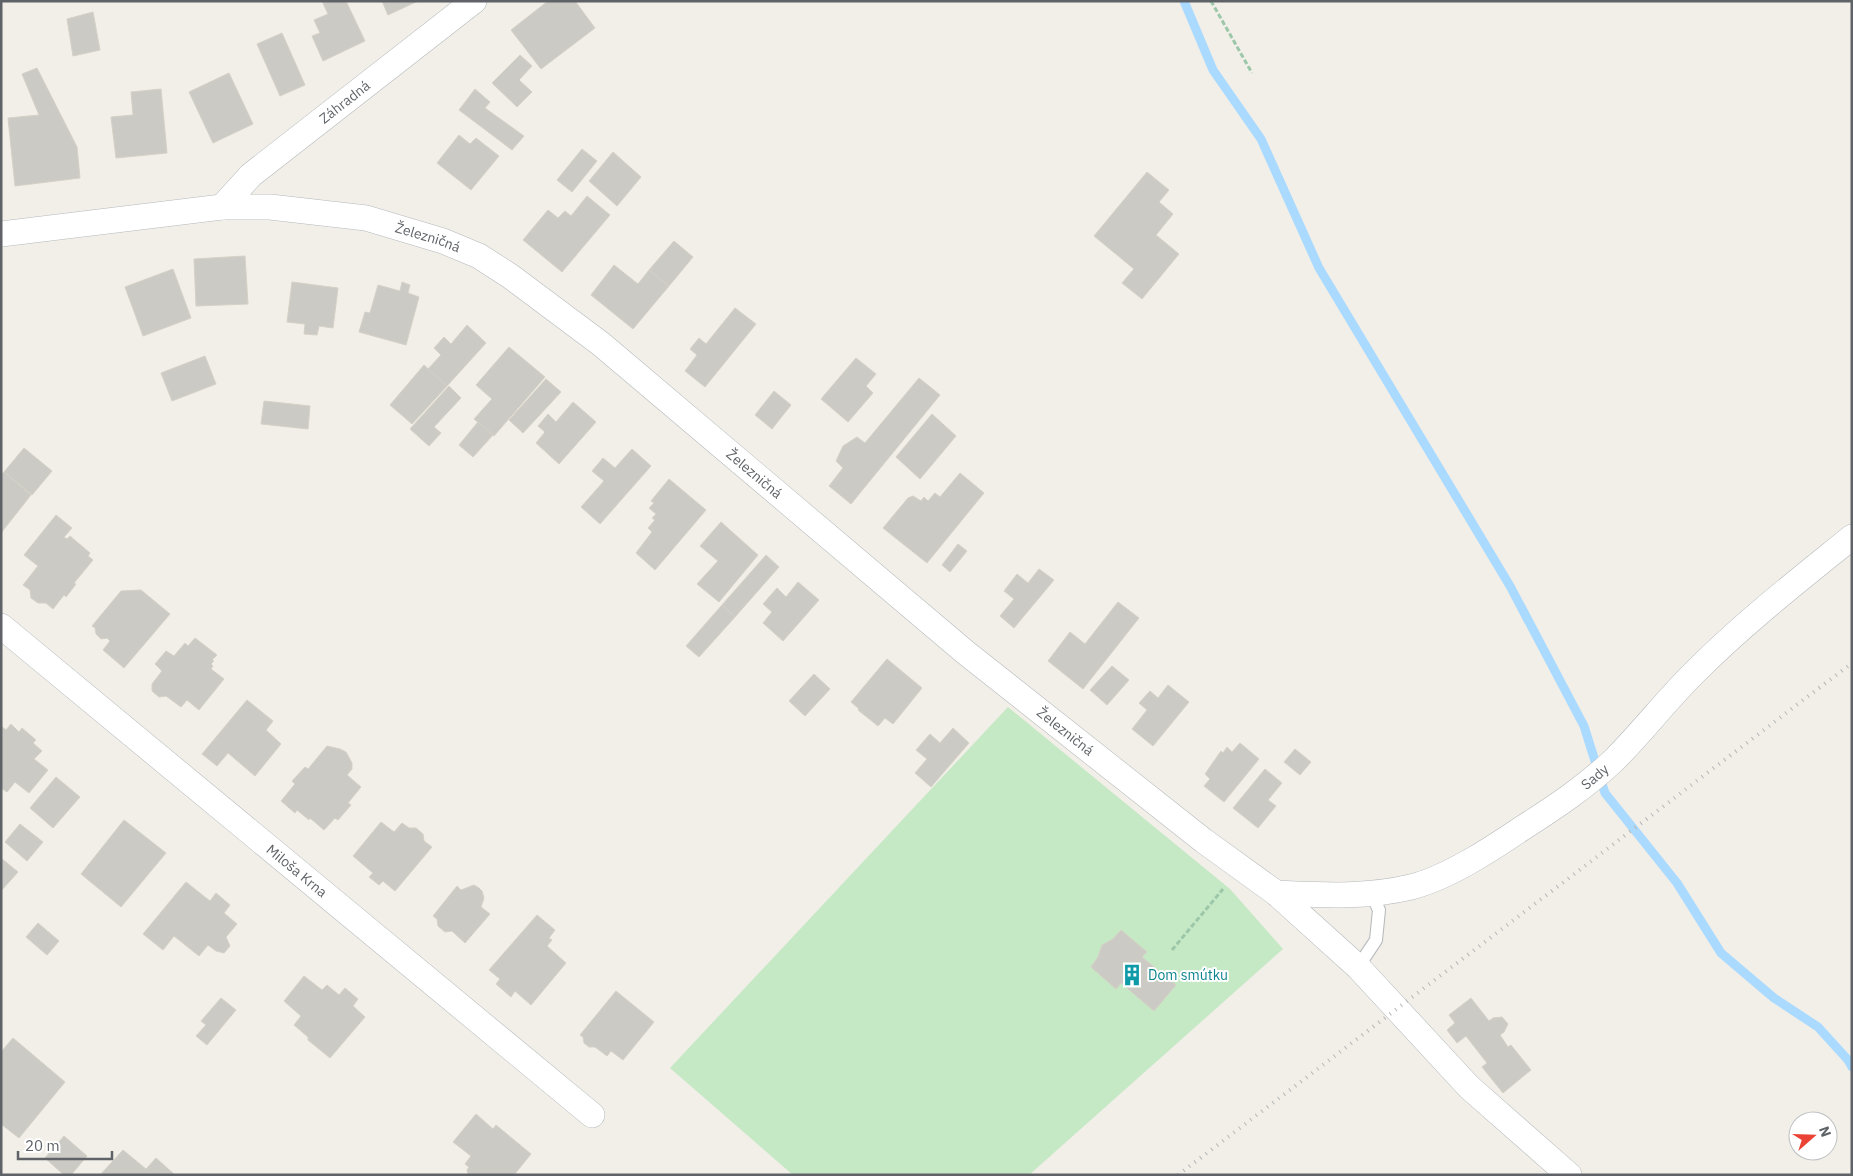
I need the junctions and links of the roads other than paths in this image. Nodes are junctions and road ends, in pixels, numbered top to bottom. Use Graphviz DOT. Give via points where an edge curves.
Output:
graph roads {
  1 [pos="474,1"];
  2 [pos="222,207"];
  3 [pos="1,234"];
  4 [pos="1852,537"];
  5 [pos="1,626"];
  6 [pos="1276,893"];
  7 [pos="1371,893"];
  8 [pos="1358,967"];
  9 [pos="592,1115"];
  10 [pos="1569,1175"];
  1 -- 2 [label="street, Záhradná" via="251,175"];
  2 -- 3 [label="street, Železničná"];
  2 -- 6 [label="street, Železničná" via="270,206 366,218 443,241 478,256 510,276 602,344 965,652 1204,841"];
  4 -- 7 [label="street, Sady" via="1732,636 1615,758 1561,802 1493,848 1451,871 1412,887"];
  5 -- 9 [label="street, Miloša Krna"];
  6 -- 7 [label="street, Sady" via="1361,896"];
  6 -- 8 [label="street, Železničná"];
  7 -- 8 [label="lane" via="1379,910 1376,940"];
  8 -- 10 [label="street, Železničná" via="1469,1088"];
}
